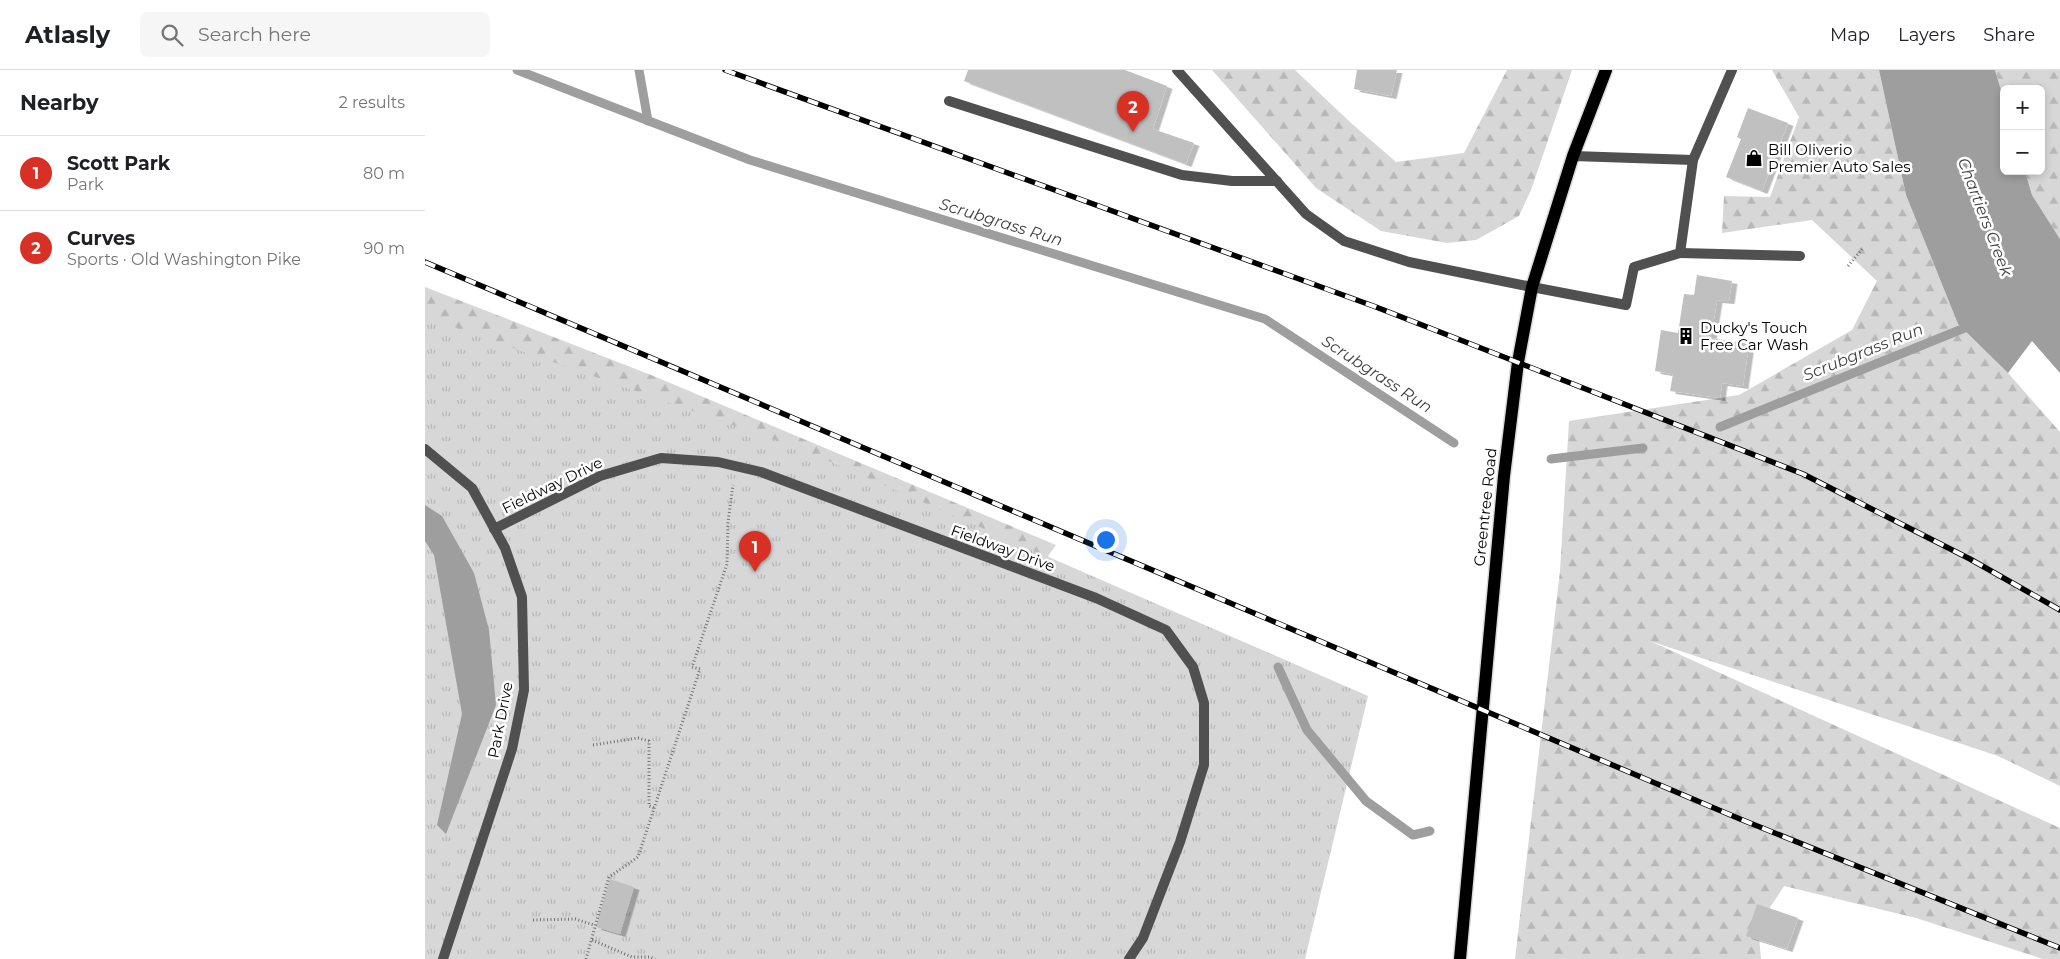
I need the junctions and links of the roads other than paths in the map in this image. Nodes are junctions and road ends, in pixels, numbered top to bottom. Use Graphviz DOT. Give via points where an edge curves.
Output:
graph roads {
  1 [pos="1177,70"];
  2 [pos="1606,70"];
  3 [pos="1732,70"];
  4 [pos="949,101"];
  5 [pos="1573,156"];
  6 [pos="1693,160"];
  7 [pos="1277,181"];
  8 [pos="1680,253"];
  9 [pos="1800,256"];
  10 [pos="1532,287"];
  11 [pos="425,449"];
  12 [pos="494,529"];
  13 [pos="443,959"];
  14 [pos="1129,959"];
  15 [pos="1460,959"];
  1 -- 7 [label="street"];
  2 -- 5 [label="main road, Greentree Road"];
  3 -- 6 [label="street"];
  4 -- 7 [label="street" via="1182,175 1232,181"];
  5 -- 6 [label="street"];
  5 -- 10 [label="main road, Greentree Road"];
  6 -- 8 [label="street"];
  7 -- 10 [label="street" via="1306,214 1344,241 1409,262"];
  8 -- 9 [label="street"];
  8 -- 10 [label="street" via="1633,267 1626,305"];
  10 -- 15 [label="main road, Greentree Road" via="1518,362 1504,476"];
  11 -- 12 [label="street, Park Drive" via="472,488"];
  12 -- 13 [label="street, Park Drive" via="505,548 522,597 524,690 512,748"];
  12 -- 14 [label="street, Fieldway Drive" via="600,476 661,458 718,462 761,472 1096,598 1166,630 1193,667 1204,703 1204,765 1143,938"];
}
